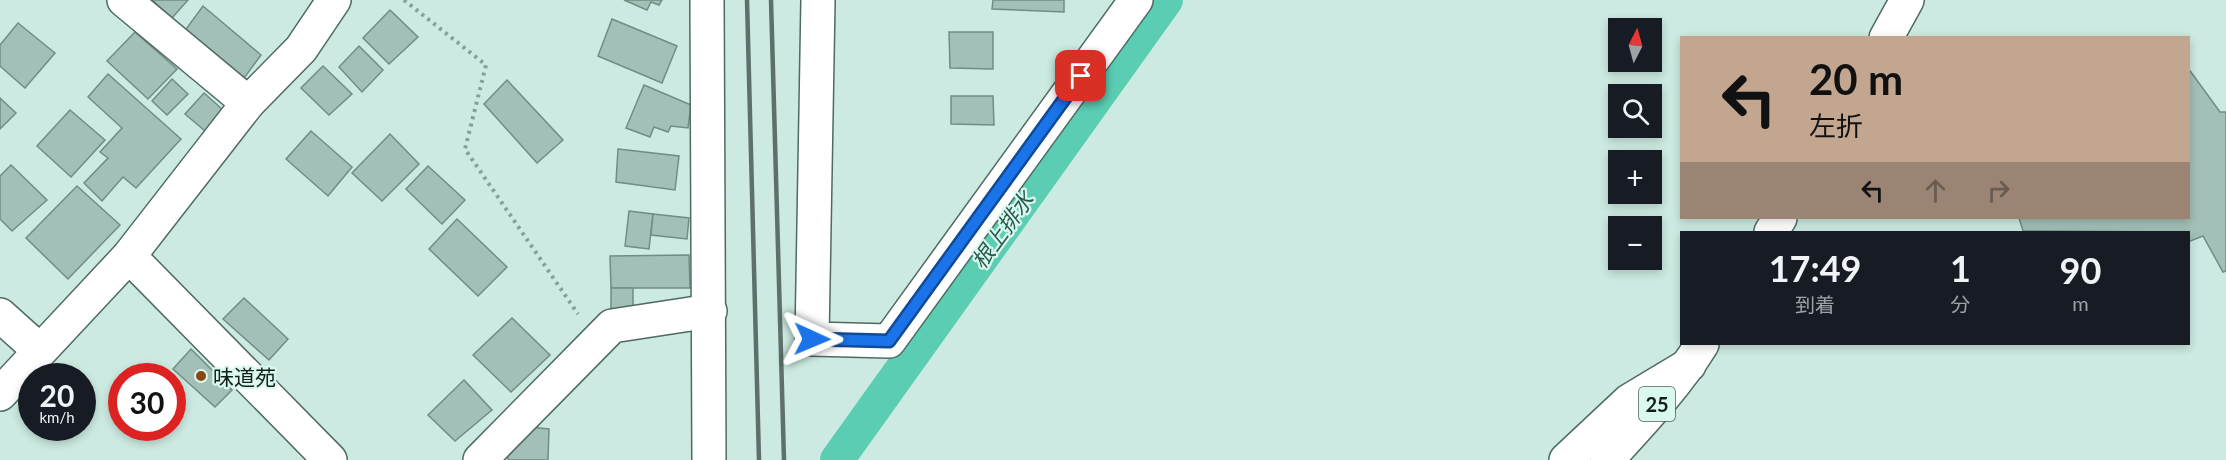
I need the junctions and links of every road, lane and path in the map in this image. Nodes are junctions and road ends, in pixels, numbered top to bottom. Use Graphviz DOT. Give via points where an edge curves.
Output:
graph roads {
  1 [pos="124,0"];
  2 [pos="334,0"];
  3 [pos="404,0"];
  4 [pos="707,0"];
  5 [pos="818,0"];
  6 [pos="1136,0"];
  7 [pos="1907,0"];
  8 [pos="1887,36"];
  9 [pos="248,103"];
  10 [pos="129,256"];
  11 [pos="710,311"];
  12 [pos="0,315"];
  13 [pos="597,342"];
  14 [pos="39,350"];
  15 [pos="1695,354"];
  16 [pos="0,394"];
  17 [pos="330,460"];
  18 [pos="480,460"];
  19 [pos="709,460"];
  20 [pos="1566,460"];
  21 [pos="1607,460"];
  22 [pos="1638,460"];
  1 -- 9 [label="street"];
  2 -- 9 [label="street" via="301,49"];
  3 -- 13 [label="path" via="486,65 465,149"];
  4 -- 11 [label="street"];
  5 -- 6 [label="street" via="812,339 889,341"];
  7 -- 8 [label="street"];
  9 -- 10 [label="street"];
  10 -- 14 [label="street"];
  10 -- 17 [label="street"];
  11 -- 13 [label="street" via="612,326"];
  11 -- 19 [label="street"];
  12 -- 14 [label="street"];
  13 -- 18 [label="street"];
  14 -- 16 [label="street"];
  15 -- 20 [label="street" via="1629,401"];
  15 -- 21 [label="street, 25"];
  15 -- 22 [label="street" via="1667,423"];
}
